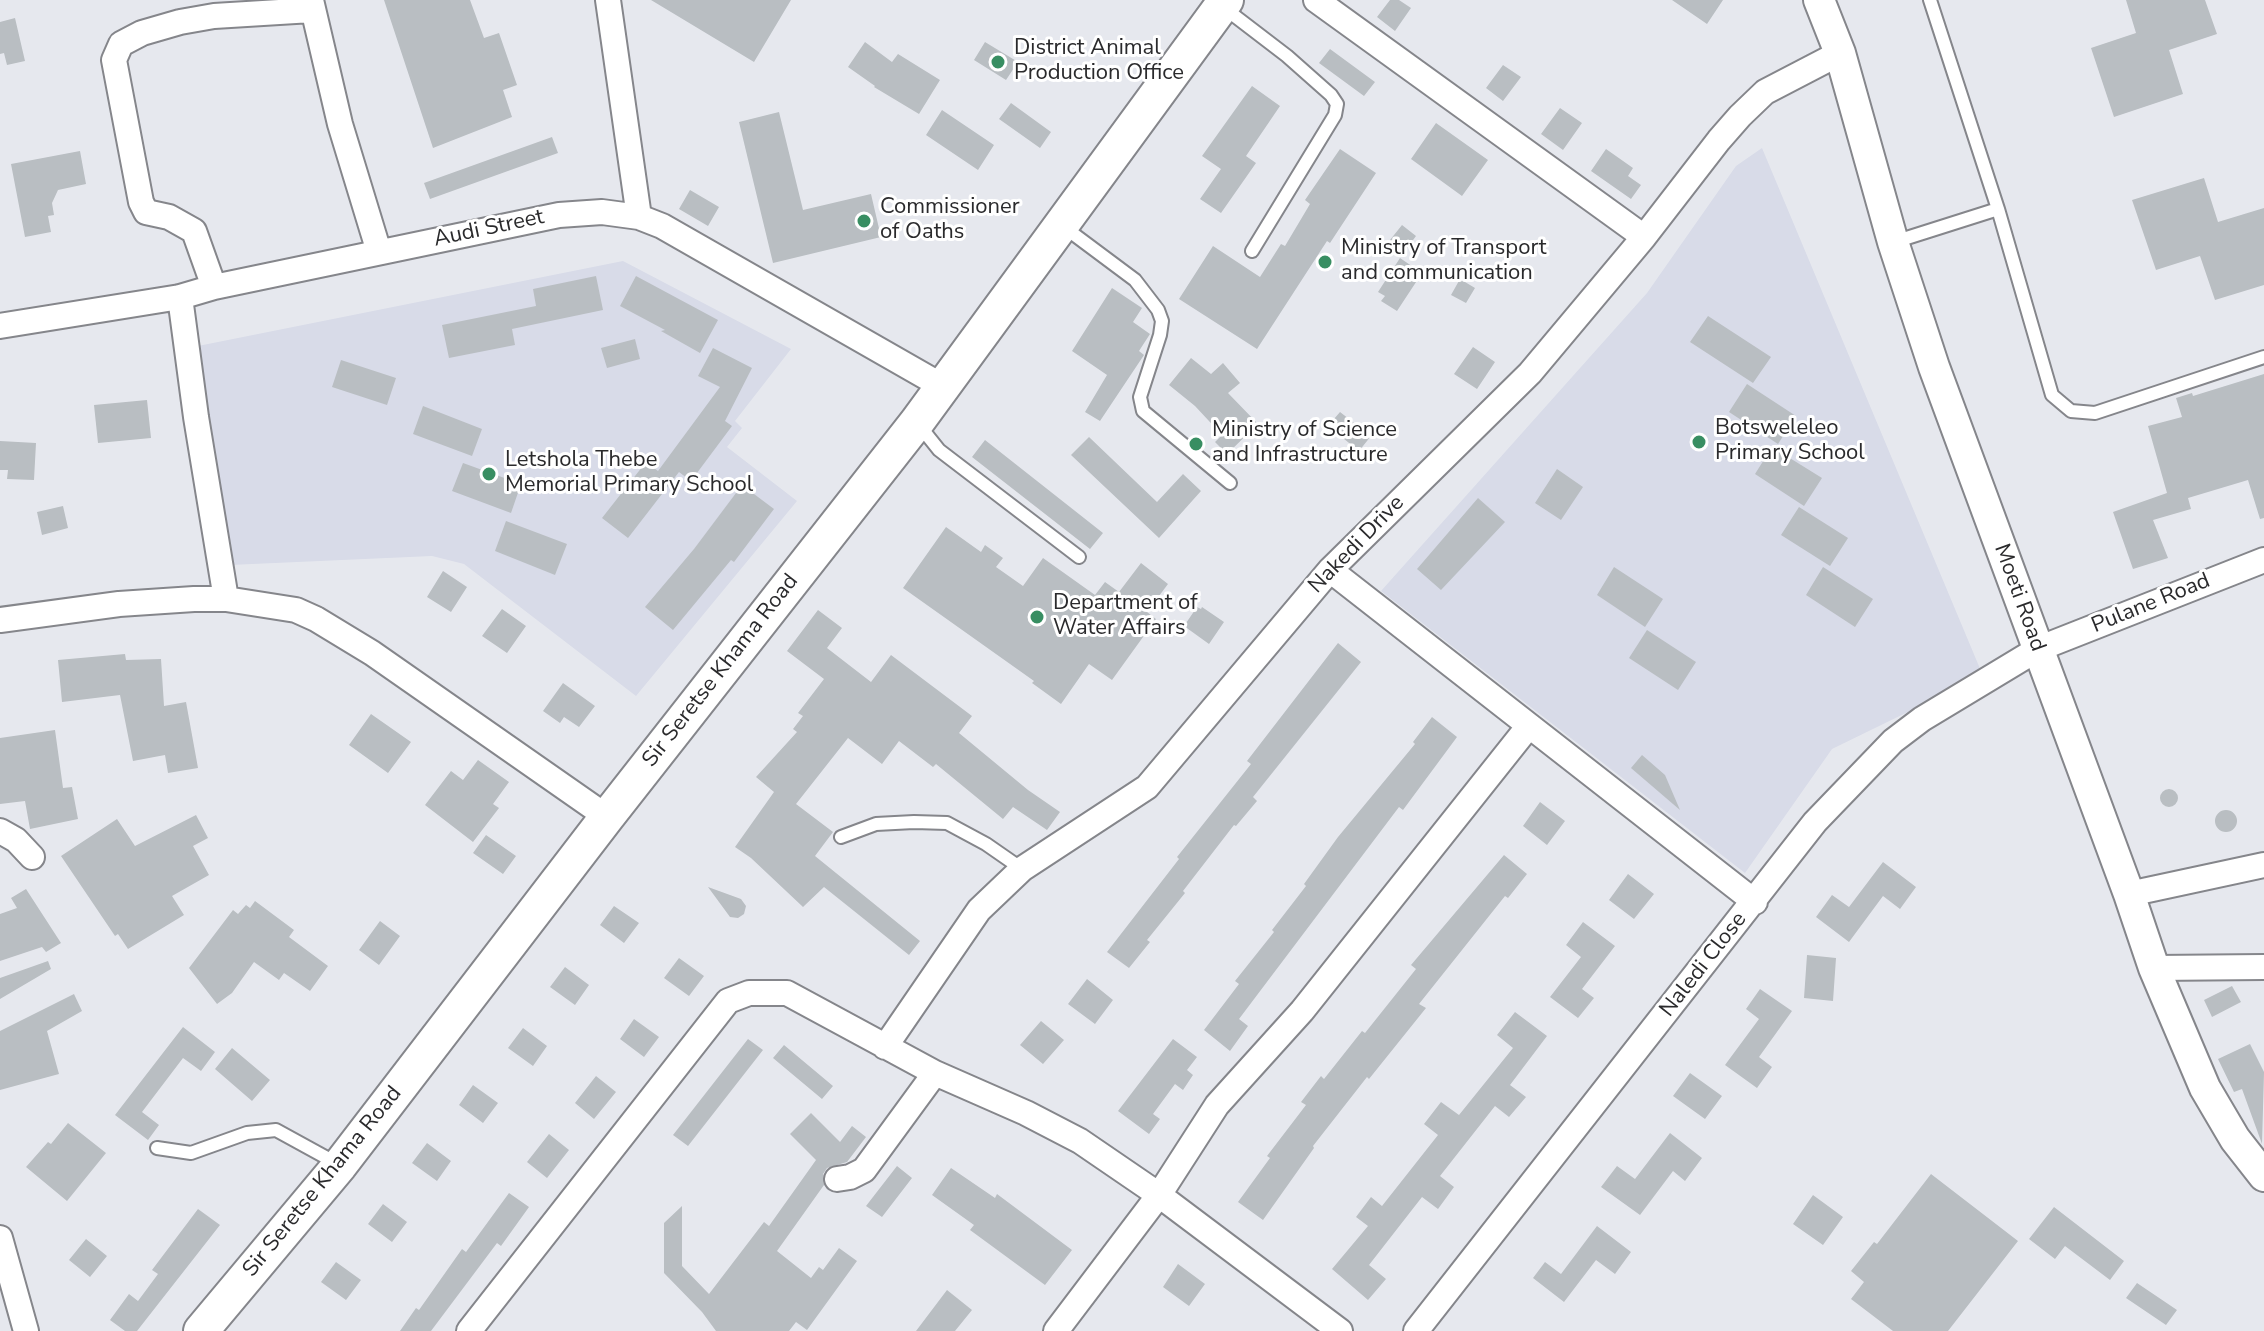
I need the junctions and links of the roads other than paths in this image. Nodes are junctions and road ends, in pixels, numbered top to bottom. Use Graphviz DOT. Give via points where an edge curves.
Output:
graph roads {
  1 [pos="608,0"];
  2 [pos="1316,0"];
  3 [pos="1819,0"];
  4 [pos="1930,0"];
  5 [pos="1224,3"];
  6 [pos="311,5"];
  7 [pos="1840,53"];
  8 [pos="1998,209"];
  9 [pos="639,217"];
  10 [pos="1061,226"];
  11 [pos="1644,237"];
  12 [pos="1893,242"];
  13 [pos="1252,251"];
  14 [pos="379,252"];
  15 [pos="214,287"];
  16 [pos="180,297"];
  17 [pos="0,326"];
  18 [pos="2264,357"];
  19 [pos="942,386"];
  20 [pos="917,422"];
  21 [pos="1230,483"];
  22 [pos="1079,557"];
  23 [pos="2264,560"];
  24 [pos="1330,570"];
  25 [pos="226,599"];
  26 [pos="0,620"];
  27 [pos="2038,649"];
  28 [pos="1528,727"];
  29 [pos="607,817"];
  30 [pos="0,831"];
  31 [pos="841,837"];
  32 [pos="32,857"];
  33 [pos="2264,865"];
  34 [pos="1022,869"];
  35 [pos="2129,894"];
  36 [pos="1755,902"];
  37 [pos="2264,967"];
  38 [pos="2154,968"];
  39 [pos="885,1047"];
  40 [pos="935,1073"];
  41 [pos="157,1148"];
  42 [pos="340,1165"];
  43 [pos="2264,1176"];
  44 [pos="837,1179"];
  45 [pos="1159,1195"];
  46 [pos="0,1238"];
  47 [pos="26,1331"];
  48 [pos="201,1331"];
  49 [pos="469,1331"];
  50 [pos="1056,1331"];
  51 [pos="1340,1331"];
  52 [pos="1416,1331"];
  1 -- 9 [label="street"];
  2 -- 11 [label="street"];
  3 -- 7 [label="street, Moeti Road"];
  4 -- 8 [label="lane"];
  5 -- 10 [label="main road, Sir Seretse Khama Road"];
  5 -- 13 [label="lane" via="1337,104"];
  6 -- 14 [label="street"];
  6 -- 15 [label="street" via="180,22 121,44 114,60 141,202 146,212 194,231"];
  7 -- 11 [label="street, Nakedi Drive" via="1765,92 1719,140"];
  7 -- 12 [label="street, Moeti Road"];
  8 -- 12 [label="lane"];
  8 -- 18 [label="lane" via="2052,395 2071,411 2095,413"];
  9 -- 14 [label="street, Audi Street" via="602,212 559,215"];
  9 -- 19 [label="street, Audi Street"];
  10 -- 19 [label="main road, Sir Seretse Khama Road"];
  10 -- 21 [label="lane" via="1135,280 1158,310 1160,335 1140,397 1143,411"];
  11 -- 24 [label="street, Nakedi Drive" via="1530,373"];
  12 -- 27 [label="street, Moeti Road"];
  14 -- 15 [label="street, Audi Street"];
  15 -- 16 [label="street, Audi Street"];
  16 -- 17 [label="street, Audi Street"];
  16 -- 25 [label="street"];
  19 -- 20 [label="main road, Sir Seretse Khama Road"];
  20 -- 22 [label="lane" via="939,450"];
  20 -- 29 [label="main road, Sir Seretse Khama Road"];
  23 -- 27 [label="street, Pulane Road"];
  24 -- 28 [label="street"];
  24 -- 34 [label="street, Nakedi Drive" via="1147,787"];
  25 -- 26 [label="street" via="119,604"];
  25 -- 29 [label="street" via="296,610 316,619"];
  27 -- 35 [label="street, Moeti Road"];
  27 -- 36 [label="street, Naledi Close" via="1893,741 1815,822"];
  28 -- 36 [label="street"];
  28 -- 45 [label="street" via="1302,1011 1217,1105"];
  29 -- 42 [label="main road, Sir Seretse Khama Road"];
  30 -- 32 [label="street"];
  31 -- 34 [label="lane" via="876,824 947,823"];
  33 -- 35 [label="street"];
  34 -- 39 [label="street, Nakedi Drive" via="979,910"];
  35 -- 38 [label="street, Moeti Road"];
  36 -- 52 [label="street, Naledi Close"];
  37 -- 38 [label="street"];
  38 -- 43 [label="street, Moeti Road" via="2205,1088"];
  39 -- 40 [label="street"];
  39 -- 49 [label="street" via="787,993 749,993 728,1001"];
  40 -- 44 [label="street" via="864,1170"];
  40 -- 45 [label="street" via="1080,1141"];
  41 -- 42 [label="lane" via="191,1153 247,1133 276,1130"];
  42 -- 48 [label="main road, Sir Seretse Khama Road"];
  45 -- 50 [label="street"];
  45 -- 51 [label="street"];
  46 -- 47 [label="street"];
}
